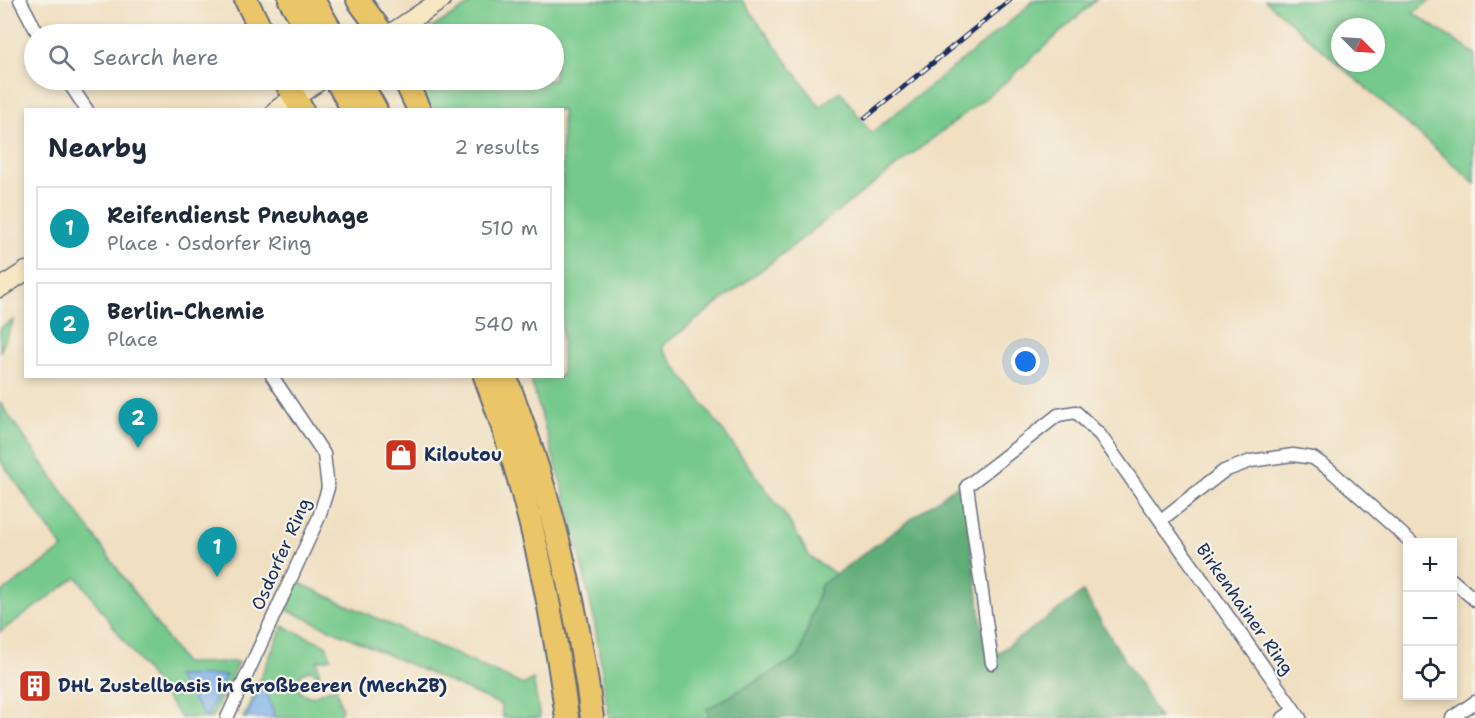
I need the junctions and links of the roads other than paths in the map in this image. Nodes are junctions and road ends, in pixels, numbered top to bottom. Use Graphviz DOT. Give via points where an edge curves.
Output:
graph roads {
  1 [pos="20,0"];
  2 [pos="246,0"];
  3 [pos="290,0"];
  4 [pos="313,0"];
  5 [pos="358,0"];
  6 [pos="441,0"];
  7 [pos="33,24"];
  8 [pos="258,24"];
  9 [pos="304,24"];
  10 [pos="327,24"];
  11 [pos="376,24"];
  12 [pos="405,24"];
  13 [pos="74,90"];
  14 [pos="304,90"];
  15 [pos="342,90"];
  16 [pos="365,90"];
  17 [pos="410,90"];
  18 [pos="291,98"];
  19 [pos="86,108"];
  20 [pos="352,108"];
  21 [pos="375,108"];
  22 [pos="418,108"];
  23 [pos="24,272"];
  24 [pos="0,288"];
  25 [pos="273,378"];
  26 [pos="472,378"];
  27 [pos="485,378"];
  28 [pos="506,378"];
  29 [pos="518,378"];
  30 [pos="523,422"];
  31 [pos="519,481"];
  32 [pos="1161,520"];
  33 [pos="1405,538"];
  34 [pos="1457,584"];
  35 [pos="1475,600"];
  36 [pos="992,663"];
  37 [pos="1475,702"];
  38 [pos="1297,714"];
  39 [pos="227,718"];
  40 [pos="567,718"];
  41 [pos="592,718"];
  42 [pos="1283,718"];
  43 [pos="1452,718"];
  1 -- 7 [label="street"];
  2 -- 8 [label="highway"];
  3 -- 9 [label="highway"];
  4 -- 10 [label="highway"];
  5 -- 11 [label="highway"];
  6 -- 12 [label="street"];
  13 -- 19 [label="street"];
  14 -- 18 [label="street"];
  15 -- 20 [label="highway"];
  16 -- 21 [label="highway"];
  17 -- 22 [label="highway"];
  23 -- 24 [label="street"];
  25 -- 39 [label="street, Osdorfer Ring" via="324,454 328,488 319,517"];
  26 -- 31 [label="highway"];
  27 -- 31 [label="highway"];
  28 -- 30 [label="highway"];
  29 -- 30 [label="highway"];
  30 -- 41 [label="highway" via="576,620"];
  31 -- 40 [label="highway" via="552,621"];
  32 -- 33 [label="street" via="1224,471 1251,461 1293,455 1313,458 1329,469"];
  32 -- 36 [label="street, Birkenhainer Ring" via="1100,435 1076,412 1058,415 967,486"];
  32 -- 38 [label="street, Birkenhainer Ring"];
  34 -- 35 [label="street"];
  37 -- 43 [label="street"];
  38 -- 42 [label="street"];
}
